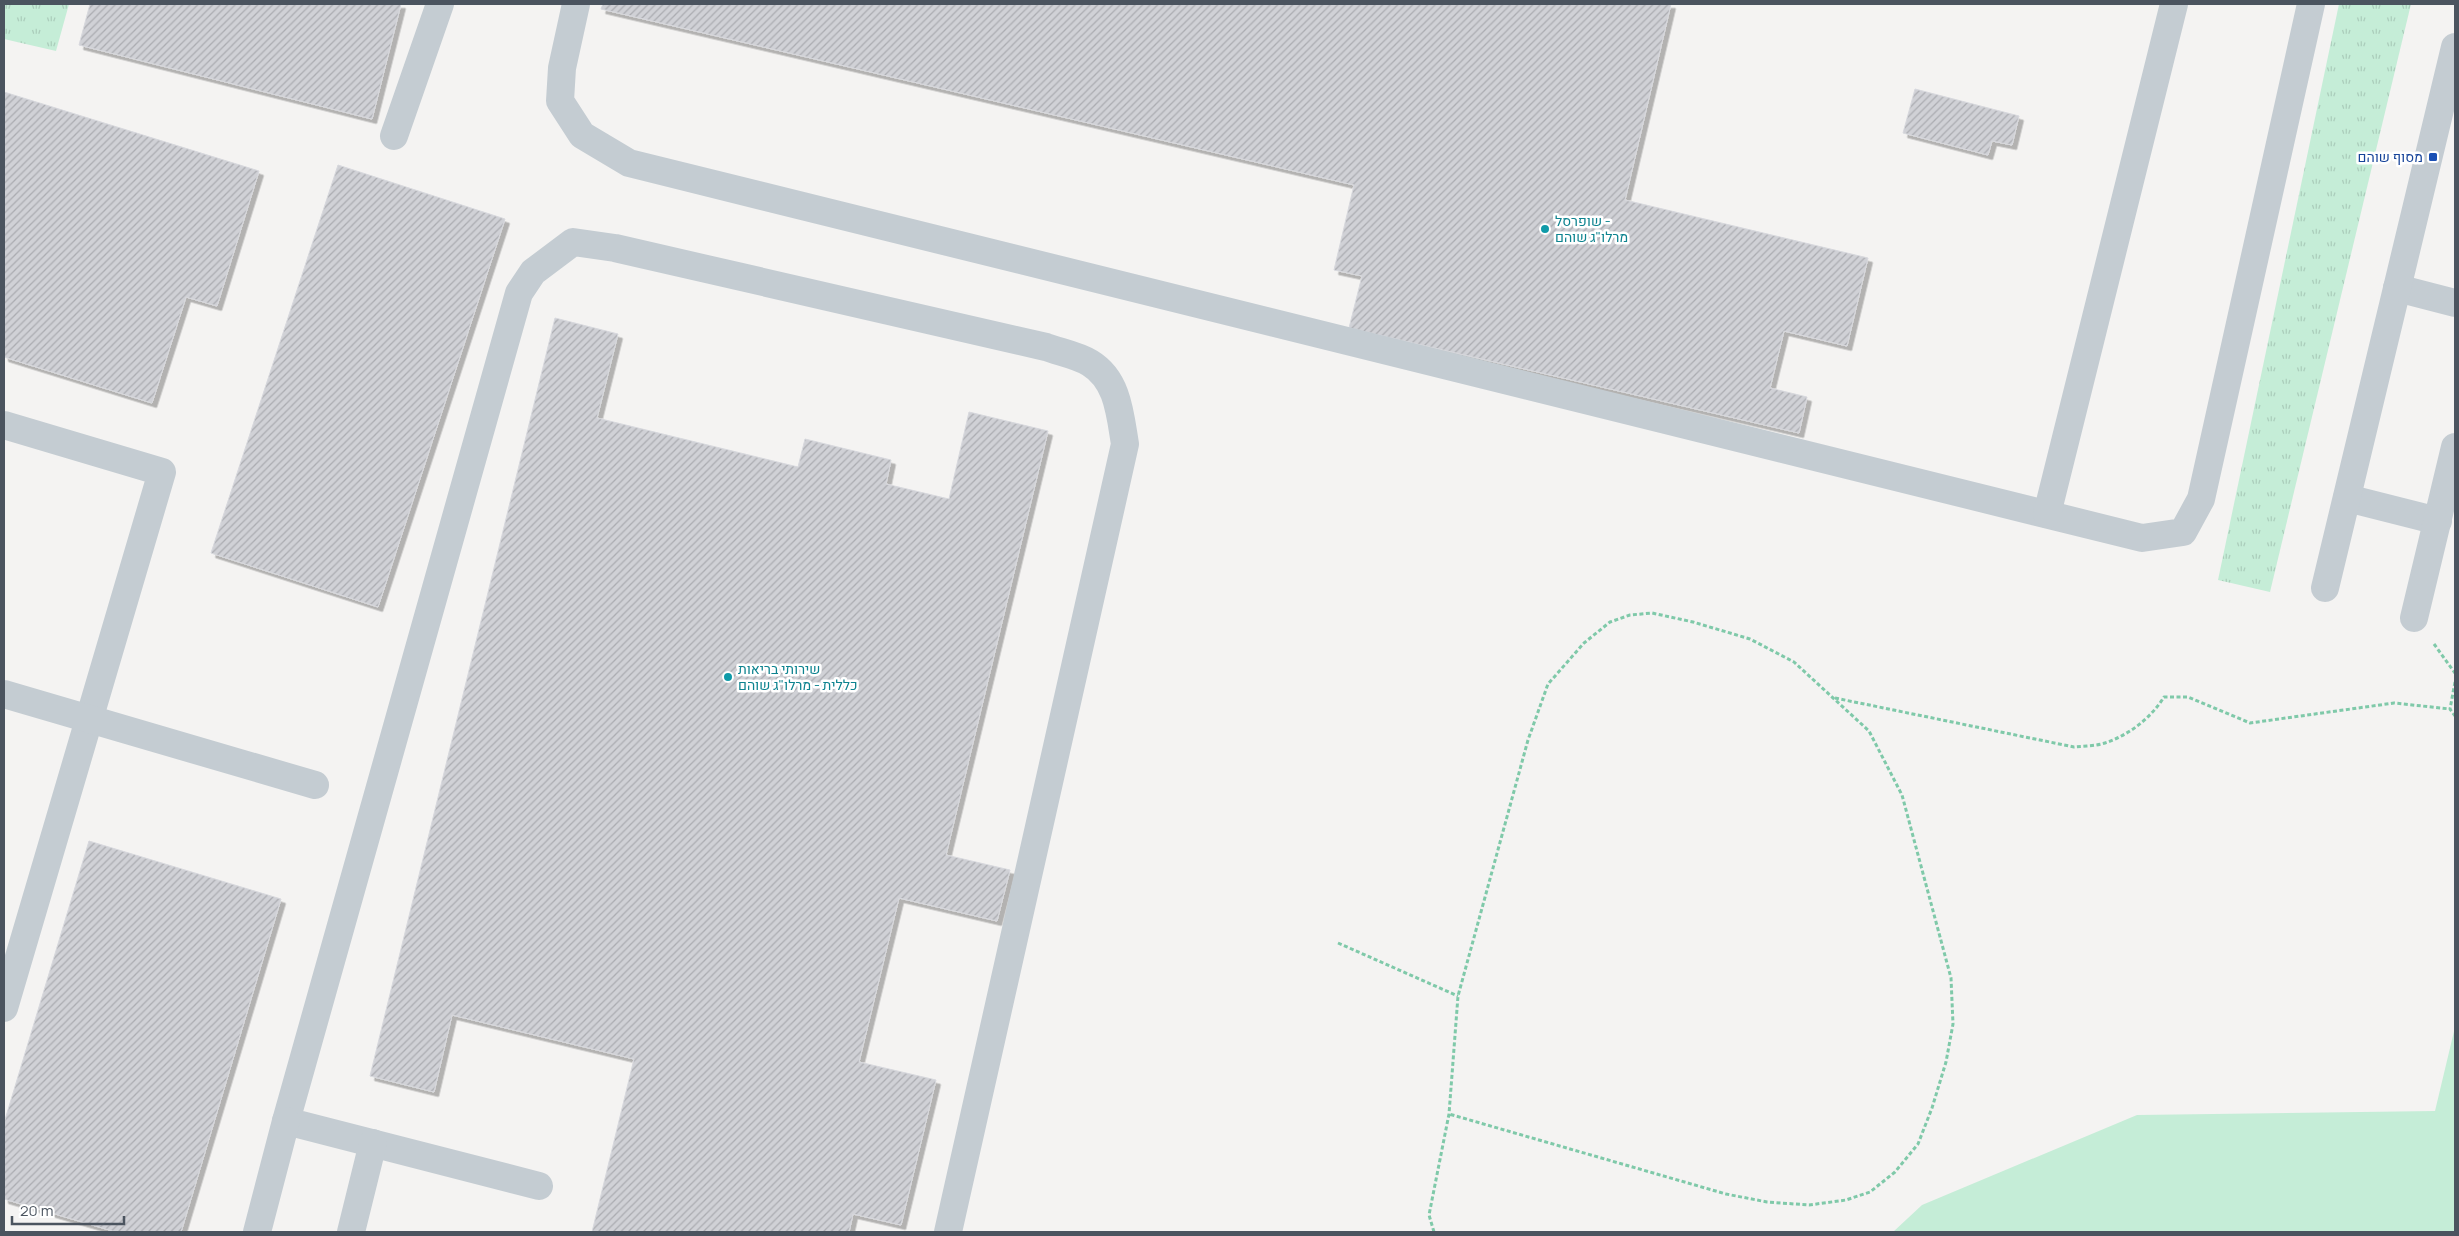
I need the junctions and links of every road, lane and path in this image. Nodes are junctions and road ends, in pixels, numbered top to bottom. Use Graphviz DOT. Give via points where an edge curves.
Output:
graph roads {
  1 [pos="440,4"];
  2 [pos="576,4"];
  3 [pos="2174,4"];
  4 [pos="2311,4"];
  5 [pos="2455,47"];
  6 [pos="394,136"];
  7 [pos="2397,288"];
  8 [pos="2455,303"];
  9 [pos="4,425"];
  10 [pos="2455,447"];
  11 [pos="2347,498"];
  12 [pos="2047,514"];
  13 [pos="2438,520"];
  14 [pos="2325,588"];
  15 [pos="2414,618"];
  16 [pos="2455,682"];
  17 [pos="4,694"];
  18 [pos="1835,698"];
  19 [pos="2450,709"];
  20 [pos="2455,716"];
  21 [pos="89,719"];
  22 [pos="315,785"];
  23 [pos="1338,943"];
  24 [pos="1458,996"];
  25 [pos="4,1004"];
  26 [pos="1449,1114"];
  27 [pos="286,1121"];
  28 [pos="373,1143"];
  29 [pos="539,1186"];
  30 [pos="257,1232"];
  31 [pos="351,1232"];
  32 [pos="948,1232"];
  33 [pos="1434,1232"];
  1 -- 6 [label="street"];
  2 -- 12 [label="street" via="562,68 560,100 582,135 629,163"];
  3 -- 12 [label="street"];
  4 -- 12 [label="street" via="2201,500 2183,532 2142,538"];
  5 -- 7 [label="street"];
  7 -- 8 [label="street"];
  7 -- 11 [label="street"];
  9 -- 21 [label="street" via="162,472"];
  10 -- 13 [label="street"];
  11 -- 13 [label="street"];
  11 -- 14 [label="street"];
  13 -- 15 [label="street"];
  16 -- 19 [label="path"];
  17 -- 21 [label="street"];
  18 -- 19 [label="path" via="2074,747 2106,743 2154,712 2164,698 2188,697 2250,723 2394,704"];
  18 -- 24 [label="path" via="1794,662 1750,639 1652,613 1630,615 1610,622 1584,643 1548,684 1528,740"];
  18 -- 26 [label="path" via="1869,731 1902,794 1951,978 1953,1024 1946,1062 1918,1144 1895,1172 1870,1192 1846,1200 1809,1205 1767,1202 1726,1194"];
  19 -- 20 [label="path"];
  21 -- 22 [label="street"];
  21 -- 25 [label="street"];
  23 -- 24 [label="path"];
  24 -- 26 [label="path"];
  26 -- 33 [label="path" via="1429,1215"];
  27 -- 28 [label="street"];
  27 -- 30 [label="street"];
  27 -- 32 [label="street" via="519,293 533,272 573,242 615,248 1046,348 1089,362 1108,378 1118,403 1125,444"];
  28 -- 29 [label="street"];
  28 -- 31 [label="street"];
}
